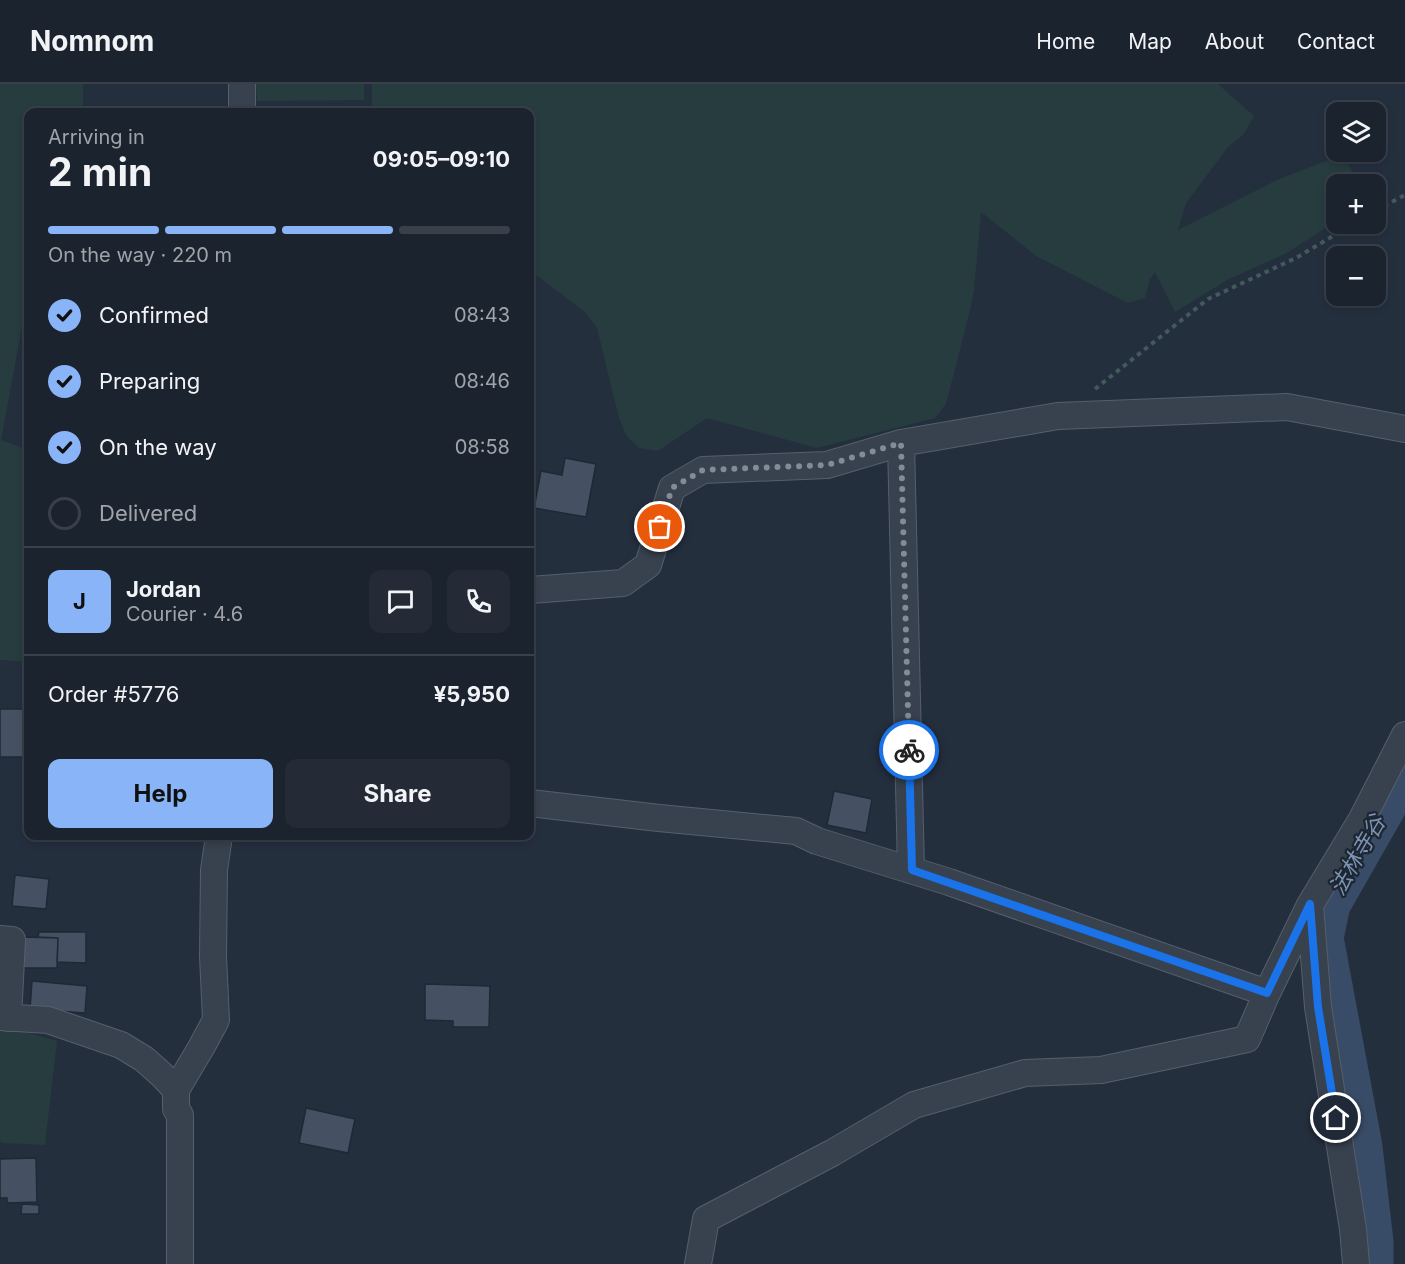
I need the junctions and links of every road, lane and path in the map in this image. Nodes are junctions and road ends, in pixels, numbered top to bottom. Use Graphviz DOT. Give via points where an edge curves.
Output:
graph roads {
  1 [pos="242,84"];
  2 [pos="242,108"];
  3 [pos="1405,195"];
  4 [pos="1386,205"];
  5 [pos="1336,234"];
  6 [pos="1091,391"];
  7 [pos="1405,429"];
  8 [pos="901,443"];
  9 [pos="534,590"];
  10 [pos="1405,735"];
  11 [pos="534,802"];
  12 [pos="218,840"];
  13 [pos="912,870"];
  14 [pos="1310,904"];
  15 [pos="0,939"];
  16 [pos="1267,993"];
  17 [pos="4,1017"];
  18 [pos="176,1090"];
  19 [pos="180,1264"];
  20 [pos="698,1264"];
  21 [pos="1356,1264"];
  1 -- 2 [label="street"];
  3 -- 4 [label="path"];
  5 -- 6 [label="path" via="1296,258 1208,299"];
  7 -- 8 [label="street" via="1287,407 1058,416"];
  8 -- 9 [label="street" via="827,465 703,470 672,488 648,565 632,577 623,583"];
  8 -- 13 [label="street"];
  10 -- 14 [label="street" via="1362,819"];
  11 -- 13 [label="street" via="796,831"];
  12 -- 18 [label="street" via="214,870 216,1020"];
  13 -- 16 [label="street"];
  14 -- 16 [label="street"];
  14 -- 21 [label="street" via="1318,1007"];
  15 -- 17 [label="street" via="12,940"];
  16 -- 20 [label="street" via="1247,1039 1101,1070 1025,1073 914,1105 706,1219"];
  17 -- 18 [label="street" via="48,1020 121,1045 144,1059"];
  18 -- 19 [label="street" via="176,1109 180,1115"];
}
